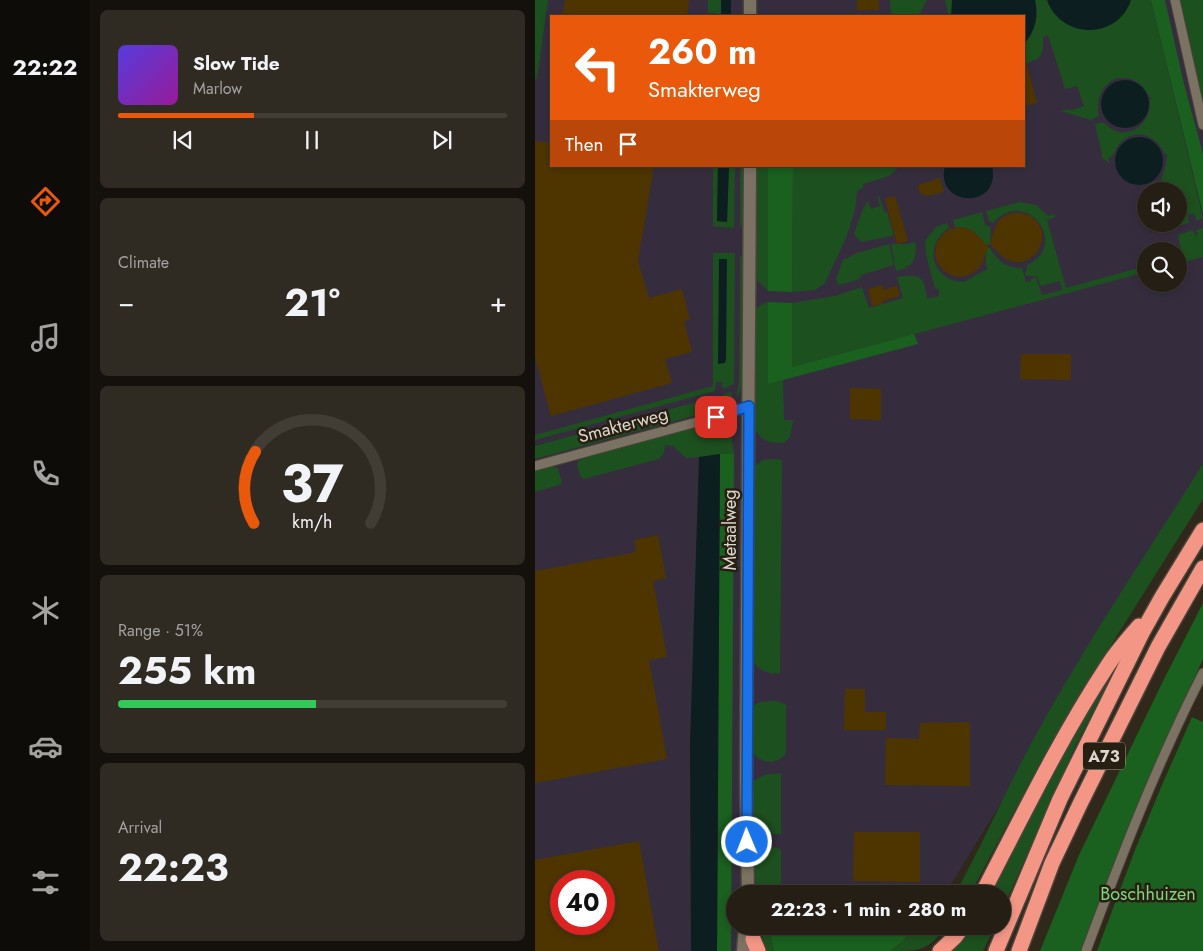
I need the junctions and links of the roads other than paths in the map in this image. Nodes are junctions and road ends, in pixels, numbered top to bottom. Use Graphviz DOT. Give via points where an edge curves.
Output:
graph roads {
  1 [pos="751,0"];
  2 [pos="1175,0"];
  3 [pos="751,15"];
  4 [pos="1203,125"];
  5 [pos="750,167"];
  6 [pos="749,406"];
  7 [pos="535,466"];
  8 [pos="1203,530"];
  9 [pos="1203,568"];
  10 [pos="1162,597"];
  11 [pos="1203,673"];
  12 [pos="747,885"];
  13 [pos="986,885"];
  14 [pos="956,935"];
  15 [pos="941,951"];
  16 [pos="996,951"];
  17 [pos="1019,951"];
  18 [pos="1086,951"];
  1 -- 3 [label="street"];
  2 -- 4 [label="street"];
  5 -- 6 [label="street, Metaalweg"];
  6 -- 7 [label="street, Smakterweg"];
  6 -- 12 [label="street, Metaalweg"];
  8 -- 10 [label="highway, A73"];
  9 -- 17 [label="highway, A73" via="1158,647 1080,804 1052,863"];
  10 -- 13 [label="highway, A73" via="1109,663 1014,828"];
  10 -- 16 [label="highway, A73" via="1060,799"];
  11 -- 18 [label="street" via="1122,853"];
  14 -- 15 [label="highway"];
}
